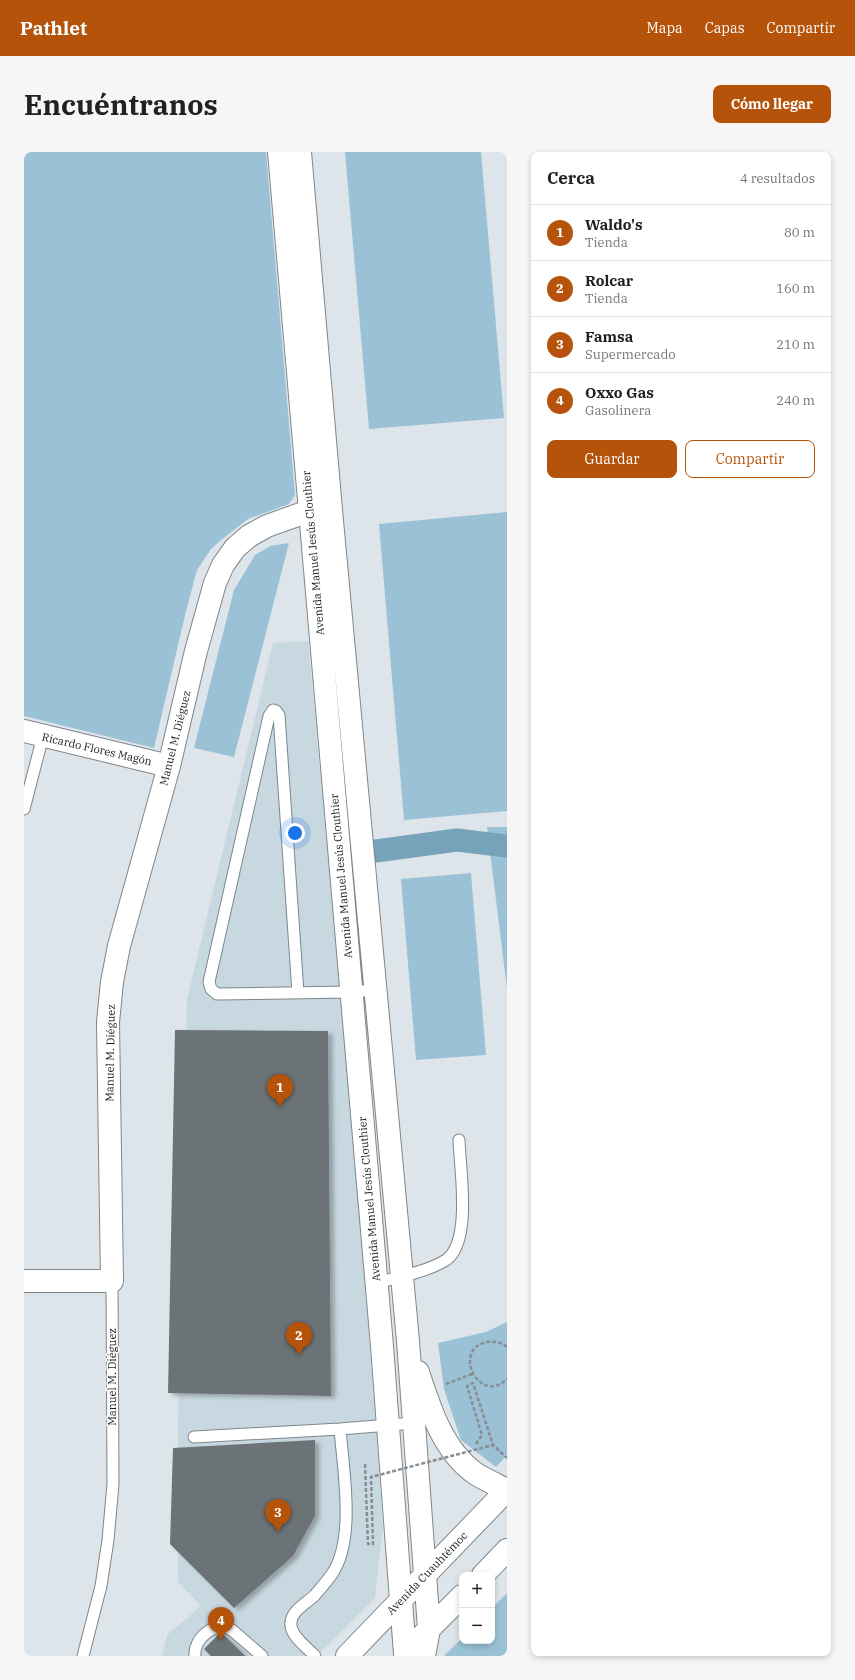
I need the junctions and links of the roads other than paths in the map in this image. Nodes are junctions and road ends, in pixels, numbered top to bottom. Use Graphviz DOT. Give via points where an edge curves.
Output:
graph roads {
  1 [pos="279,152"];
  2 [pos="300,152"];
  3 [pos="331,510"];
  4 [pos="309,511"];
  5 [pos="34,734"];
  6 [pos="169,766"];
  7 [pos="24,809"];
  8 [pos="375,990"];
  9 [pos="351,992"];
  10 [pos="298,993"];
  11 [pos="459,1140"];
  12 [pos="402,1276"];
  13 [pos="24,1281"];
  14 [pos="112,1281"];
  15 [pos="376,1283"];
  16 [pos="408,1341"];
  17 [pos="414,1423"];
  18 [pos="388,1425"];
  19 [pos="340,1429"];
  20 [pos="194,1437"];
  21 [pos="507,1490"];
  22 [pos="507,1550"];
  23 [pos="485,1572"];
  24 [pos="425,1575"];
  25 [pos="459,1599"];
  26 [pos="402,1600"];
  27 [pos="429,1629"];
  28 [pos="410,1655"];
  29 [pos="83,1656"];
  30 [pos="195,1656"];
  31 [pos="262,1656"];
  32 [pos="315,1656"];
  33 [pos="347,1656"];
  1 -- 4 [label="street, Avenida Manuel Jesús Clouthier"];
  2 -- 3 [label="street, Avenida Manuel Jesús Clouthier"];
  3 -- 4 [label="street, Manuel M. Diéguez"];
  3 -- 8 [label="street, Avenida Manuel Jesús Clouthier"];
  4 -- 6 [label="street, Manuel M. Diéguez" via="267,526 249,536 235,548 223,565 215,583 198,643"];
  4 -- 9 [label="street, Avenida Manuel Jesús Clouthier"];
  5 -- 6 [label="street, Ricardo Flores Magón"];
  5 -- 7 [label="lane"];
  6 -- 14 [label="street, Manuel M. Diéguez" via="119,946 112,982 108,1022"];
  8 -- 9 [label="lane"];
  8 -- 12 [label="street, Avenida Manuel Jesús Clouthier"];
  9 -- 10 [label="lane"];
  9 -- 15 [label="street, Avenida Manuel Jesús Clouthier"];
  10 -- 10 [label="lane" via="279,715 274,710 269,716 209,982 217,994"];
  11 -- 12 [label="lane" via="463,1217 455,1251 438,1264"];
  12 -- 15 [label="lane"];
  12 -- 16 [label="street, Avenida Manuel Jesús Clouthier"];
  13 -- 14 [label="street"];
  14 -- 29 [label="lane, Manuel M. Diéguez" via="113,1484 101,1586"];
  15 -- 18 [label="street, Avenida Manuel Jesús Clouthier"];
  16 -- 17 [label="street, Avenida Manuel Jesús Clouthier"];
  16 -- 21 [label="street" via="441,1433 456,1457 476,1474"];
  17 -- 18 [label="lane"];
  17 -- 24 [label="street, Avenida Manuel Jesús Clouthier"];
  18 -- 19 [label="lane"];
  18 -- 26 [label="street, Avenida Manuel Jesús Clouthier"];
  19 -- 20 [label="lane"];
  19 -- 32 [label="lane" via="347,1506 342,1552 333,1573 291,1620 292,1631"];
  21 -- 24 [label="street, Avenida Cuauhtémoc"];
  22 -- 23 [label="street"];
  24 -- 26 [label="street, Avenida Cuauhtémoc"];
  24 -- 27 [label="street, Avenida Manuel Jesús Clouthier"];
  25 -- 27 [label="street"];
  26 -- 28 [label="street, Avenida Manuel Jesús Clouthier"];
  26 -- 33 [label="street, Avenida Cuauhtémoc"];
  27 -- 28 [label="street"];
  30 -- 31 [label="lane" via="194,1650 200,1640 210,1630 221,1626 232,1630"];
}
